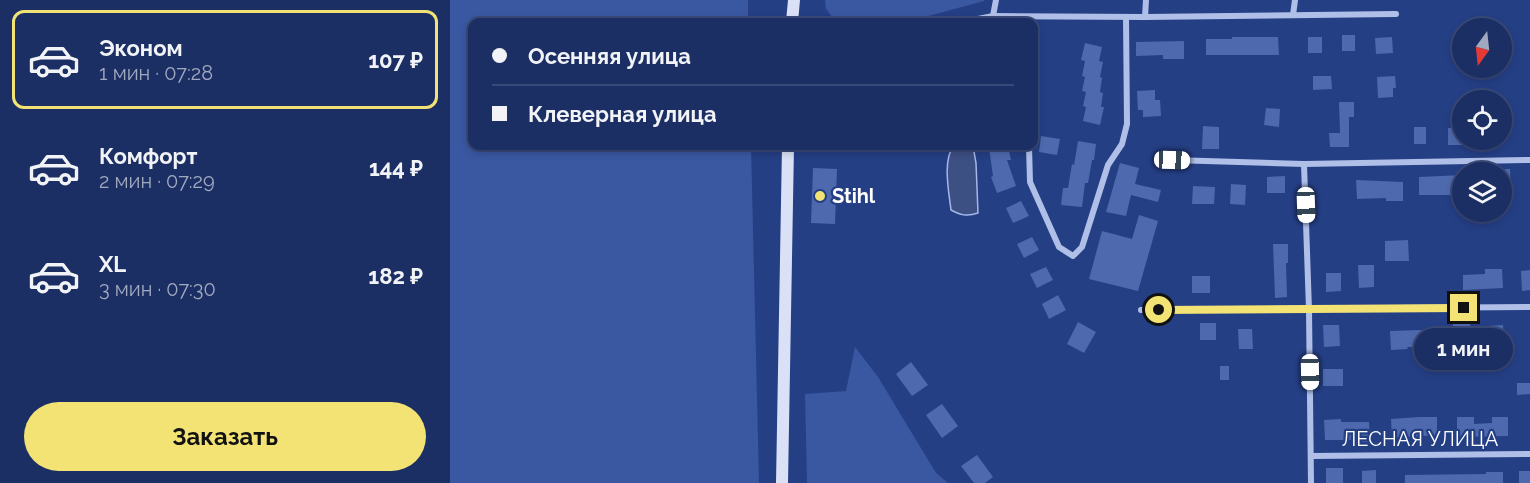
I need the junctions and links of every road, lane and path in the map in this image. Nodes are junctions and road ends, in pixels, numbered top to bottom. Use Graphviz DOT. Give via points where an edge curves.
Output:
graph roads {
  1 [pos="794,0"];
  2 [pos="996,0"];
  3 [pos="1146,0"];
  4 [pos="1295,0"];
  5 [pos="1396,14"];
  6 [pos="1293,15"];
  7 [pos="993,16"];
  8 [pos="1126,17"];
  9 [pos="1145,17"];
  10 [pos="792,18"];
  11 [pos="983,18"];
  12 [pos="789,150"];
  13 [pos="1029,150"];
  14 [pos="1172,160"];
  15 [pos="1530,160"];
  16 [pos="1304,164"];
  17 [pos="1530,307"];
  18 [pos="1141,310"];
  19 [pos="1309,310"];
  20 [pos="1530,454"];
  21 [pos="1311,456"];
  22 [pos="782,483"];
  23 [pos="1311,483"];
  1 -- 10 [label="street"];
  2 -- 7 [label="street"];
  3 -- 9 [label="street"];
  4 -- 6 [label="street"];
  5 -- 6 [label="street"];
  6 -- 9 [label="street"];
  7 -- 8 [label="street"];
  7 -- 11 [label="street"];
  8 -- 9 [label="street"];
  8 -- 13 [label="street" via="1127,124 1122,144 1108,165 1082,247 1072,256 1059,247 1030,182"];
  12 -- 22 [label="street"];
  14 -- 16 [label="street"];
  15 -- 16 [label="street"];
  16 -- 19 [label="street"];
  17 -- 19 [label="street"];
  18 -- 19 [label="street"];
  19 -- 21 [label="street"];
  20 -- 21 [label="street, ЛЕСНАЯ УЛИЦА"];
  21 -- 23 [label="street"];
}
